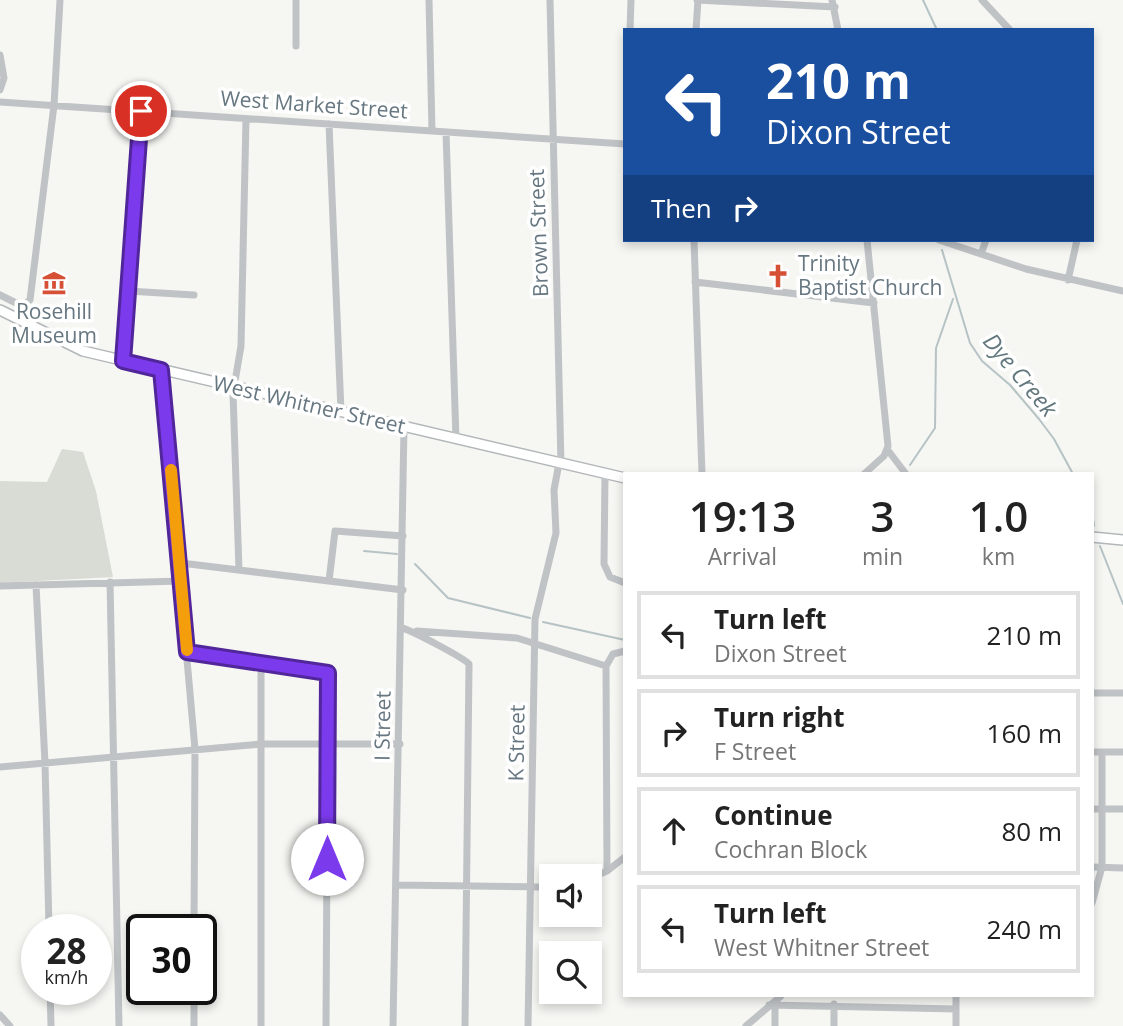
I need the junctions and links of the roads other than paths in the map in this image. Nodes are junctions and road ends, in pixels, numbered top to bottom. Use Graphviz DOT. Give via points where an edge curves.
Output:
graph roads {
  1 [pos="60,0"];
  2 [pos="296,0"];
  3 [pos="429,0"];
  4 [pos="550,0"];
  5 [pos="631,0"];
  6 [pos="698,0"];
  7 [pos="982,0"];
  8 [pos="783,3"];
  9 [pos="834,3"];
  10 [pos="630,28"];
  11 [pos="696,28"];
  12 [pos="838,28"];
  13 [pos="1007,28"];
  14 [pos="296,46"];
  15 [pos="0,55"];
  16 [pos="0,90"];
  17 [pos="0,102"];
  18 [pos="54,105"];
  19 [pos="141,111"];
  20 [pos="246,118"];
  21 [pos="329,124"];
  22 [pos="432,131"];
  23 [pos="446,132"];
  24 [pos="553,140"];
  25 [pos="623,144"];
  26 [pos="694,242"];
  27 [pos="867,242"];
  28 [pos="945,242"];
  29 [pos="985,242"];
  30 [pos="1077,242"];
  31 [pos="981,254"];
  32 [pos="1068,280"];
  33 [pos="695,282"];
  34 [pos="128,291"];
  35 [pos="1123,291"];
  36 [pos="0,295"];
  37 [pos="194,295"];
  38 [pos="874,303"];
  39 [pos="0,310"];
  40 [pos="123,361"];
  41 [pos="161,370"];
  42 [pos="234,387"];
  43 [pos="341,411"];
  44 [pos="404,428"];
  45 [pos="456,439"];
  46 [pos="887,449"];
  47 [pos="560,463"];
  48 [pos="702,472"];
  49 [pos="866,472"];
  50 [pos="904,472"];
  51 [pos="605,473"];
  52 [pos="623,478"];
  53 [pos="403,536"];
  54 [pos="1094,537"];
  55 [pos="1123,540"];
  56 [pos="181,563"];
  57 [pos="239,570"];
  58 [pos="182,581"];
  59 [pos="329,581"];
  60 [pos="110,582"];
  61 [pos="623,582"];
  62 [pos="36,585"];
  63 [pos="0,586"];
  64 [pos="402,590"];
  65 [pos="402,628"];
  66 [pos="417,631"];
  67 [pos="537,645"];
  68 [pos="623,651"];
  69 [pos="187,652"];
  70 [pos="261,663"];
  71 [pos="606,666"];
  72 [pos="1094,693"];
  73 [pos="1123,693"];
  74 [pos="327,743"];
  75 [pos="261,744"];
  76 [pos="400,744"];
  77 [pos="195,749"];
  78 [pos="1094,752"];
  79 [pos="1102,752"];
  80 [pos="1123,752"];
  81 [pos="113,757"];
  82 [pos="45,763"];
  83 [pos="0,767"];
  84 [pos="1094,809"];
  85 [pos="1102,809"];
  86 [pos="1123,809"];
  87 [pos="623,859"];
  88 [pos="1094,867"];
  89 [pos="1102,867"];
  90 [pos="1123,868"];
  91 [pos="607,871"];
  92 [pos="602,873"];
  93 [pos="396,885"];
  94 [pos="467,886"];
  95 [pos="531,887"];
  96 [pos="539,887"];
  97 [pos="1094,896"];
  98 [pos="49,914"];
  99 [pos="194,914"];
  100 [pos="780,997"];
  101 [pos="956,997"];
  102 [pos="810,1000"];
  103 [pos="834,1004"];
  104 [pos="50,1005"];
  105 [pos="194,1005"];
  106 [pos="772,1005"];
  107 [pos="956,1009"];
  108 [pos="0,1015"];
  109 [pos="10,1026"];
  110 [pos="51,1026"];
  111 [pos="120,1026"];
  112 [pos="194,1026"];
  113 [pos="261,1026"];
  114 [pos="326,1026"];
  115 [pos="394,1026"];
  116 [pos="465,1026"];
  117 [pos="528,1026"];
  118 [pos="746,1026"];
  119 [pos="775,1026"];
  120 [pos="834,1026"];
  121 [pos="956,1026"];
  1 -- 18 [label="street"];
  2 -- 14 [label="street"];
  3 -- 22 [label="street"];
  4 -- 24 [label="street, Brown Street"];
  5 -- 10 [label="street"];
  6 -- 8 [label="street"];
  6 -- 11 [label="street"];
  7 -- 13 [label="street"];
  8 -- 9 [label="street"];
  9 -- 12 [label="street"];
  15 -- 16 [label="street" via="4,78"];
  17 -- 18 [label="street, West Market Street"];
  18 -- 19 [label="street, West Market Street"];
  18 -- 36 [label="street" via="30,300 22,306"];
  19 -- 20 [label="street, West Market Street"];
  19 -- 34 [label="street"];
  20 -- 21 [label="street, West Market Street"];
  20 -- 42 [label="street" via="241,346"];
  21 -- 22 [label="street, West Market Street"];
  21 -- 43 [label="street"];
  22 -- 23 [label="street, West Market Street"];
  23 -- 24 [label="street, West Market Street"];
  23 -- 45 [label="street"];
  24 -- 25 [label="street, West Market Street"];
  24 -- 47 [label="street, Brown Street" via="561,342"];
  26 -- 33 [label="street"];
  27 -- 38 [label="street"];
  28 -- 31 [label="street"];
  29 -- 31 [label="street"];
  30 -- 32 [label="street"];
  31 -- 32 [label="street"];
  32 -- 35 [label="street"];
  33 -- 38 [label="street"];
  33 -- 48 [label="street"];
  34 -- 37 [label="street"];
  34 -- 40 [label="street"];
  38 -- 46 [label="street"];
  39 -- 40 [label="main road, West Whitner Street" via="59,341"];
  40 -- 41 [label="main road, West Whitner Street"];
  41 -- 42 [label="main road, West Whitner Street"];
  41 -- 56 [label="street"];
  42 -- 43 [label="main road, West Whitner Street"];
  42 -- 57 [label="street"];
  43 -- 44 [label="main road, West Whitner Street"];
  44 -- 45 [label="main road, West Whitner Street"];
  44 -- 53 [label="street, I Street"];
  45 -- 47 [label="main road, West Whitner Street"];
  46 -- 49 [label="street"];
  46 -- 50 [label="street"];
  47 -- 51 [label="main road, West Whitner Street"];
  47 -- 67 [label="street, K Street" via="554,490 556,533 535,619"];
  51 -- 52 [label="main road, West Whitner Street"];
  51 -- 61 [label="street" via="604,565 610,577"];
  53 -- 59 [label="street" via="335,531"];
  53 -- 64 [label="street, I Street"];
  54 -- 55 [label="main road"];
  56 -- 57 [label="street"];
  56 -- 58 [label="street"];
  57 -- 59 [label="street"];
  58 -- 60 [label="street"];
  58 -- 69 [label="street"];
  59 -- 64 [label="street"];
  60 -- 62 [label="street"];
  60 -- 81 [label="street"];
  62 -- 63 [label="street"];
  62 -- 82 [label="street"];
  64 -- 65 [label="street, I Street"];
  65 -- 66 [label="street"];
  65 -- 76 [label="street, I Street"];
  66 -- 67 [label="street" via="517,638"];
  66 -- 94 [label="street" via="435,647 469,664"];
  67 -- 71 [label="street"];
  67 -- 95 [label="street, K Street"];
  68 -- 71 [label="street" via="612,654"];
  69 -- 70 [label="street"];
  69 -- 77 [label="street"];
  70 -- 74 [label="street" via="328,673"];
  70 -- 75 [label="street"];
  71 -- 91 [label="street"];
  72 -- 73 [label="street"];
  74 -- 75 [label="street"];
  74 -- 76 [label="street"];
  74 -- 114 [label="street"];
  75 -- 77 [label="street"];
  75 -- 113 [label="street"];
  76 -- 93 [label="street, I Street"];
  77 -- 81 [label="street"];
  77 -- 99 [label="street"];
  78 -- 79 [label="street"];
  79 -- 80 [label="street"];
  79 -- 85 [label="street"];
  81 -- 82 [label="street"];
  81 -- 111 [label="street"];
  82 -- 83 [label="street"];
  82 -- 98 [label="street"];
  84 -- 85 [label="street"];
  85 -- 86 [label="street"];
  85 -- 89 [label="street"];
  87 -- 91 [label="street"];
  88 -- 89 [label="street"];
  89 -- 90 [label="street"];
  89 -- 97 [label="street"];
  91 -- 92 [label="street"];
  93 -- 94 [label="street"];
  93 -- 115 [label="street, I Street"];
  94 -- 95 [label="street"];
  94 -- 116 [label="street"];
  95 -- 96 [label="street"];
  95 -- 117 [label="street, K Street"];
  100 -- 106 [label="street"];
  101 -- 107 [label="street"];
  102 -- 103 [label="street"];
  102 -- 106 [label="street"];
  103 -- 107 [label="street"];
  103 -- 120 [label="street"];
  104 -- 110 [label="street"];
  105 -- 112 [label="street"];
  106 -- 118 [label="street"];
  106 -- 119 [label="street"];
  107 -- 121 [label="street"];
  108 -- 109 [label="street"];
}
